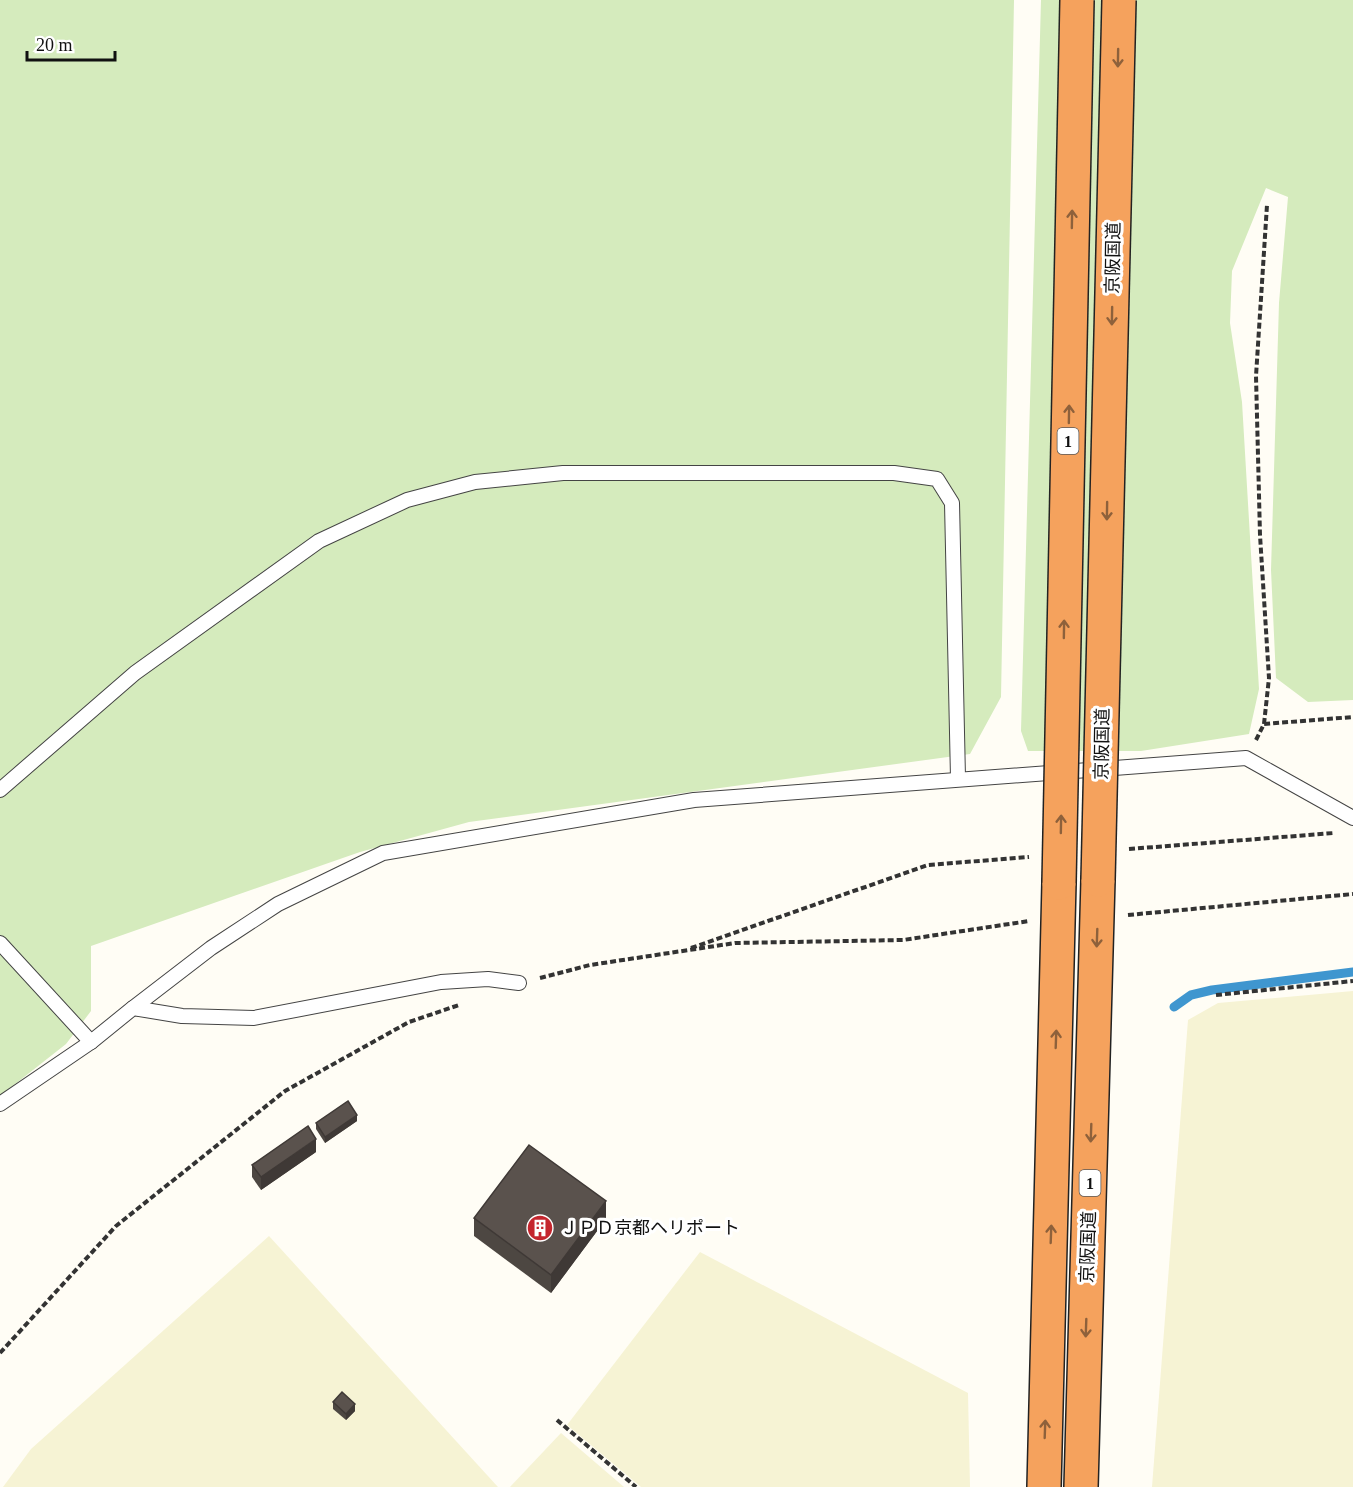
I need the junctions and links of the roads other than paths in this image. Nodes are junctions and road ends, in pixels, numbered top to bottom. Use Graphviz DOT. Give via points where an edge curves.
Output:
graph roads {
  1 [pos="1077,0"];
  2 [pos="1119,0"];
  3 [pos="958,778"];
  4 [pos="0,790"];
  5 [pos="1353,818"];
  6 [pos="0,943"];
  7 [pos="519,983"];
  8 [pos="133,1008"];
  9 [pos="91,1042"];
  10 [pos="0,1104"];
  11 [pos="1044,1487"];
  12 [pos="1081,1487"];
  11 -- 1 [label="highway, 京阪国道 / 1, one-way, bridge"];
  2 -- 12 [label="highway, 京阪国道 / 1, one-way, bridge"];
  3 -- 4 [label="lane" via="952,503 937,479 894,473 562,473 475,482 407,500 319,540 135,673"];
  3 -- 5 [label="lane" via="1246,758"];
  3 -- 8 [label="lane" via="694,800 383,853 278,904 211,948"];
  6 -- 9 [label="lane"];
  7 -- 8 [label="lane" via="488,979 441,982 254,1018 182,1016"];
  8 -- 9 [label="lane"];
  9 -- 10 [label="lane"];
}
